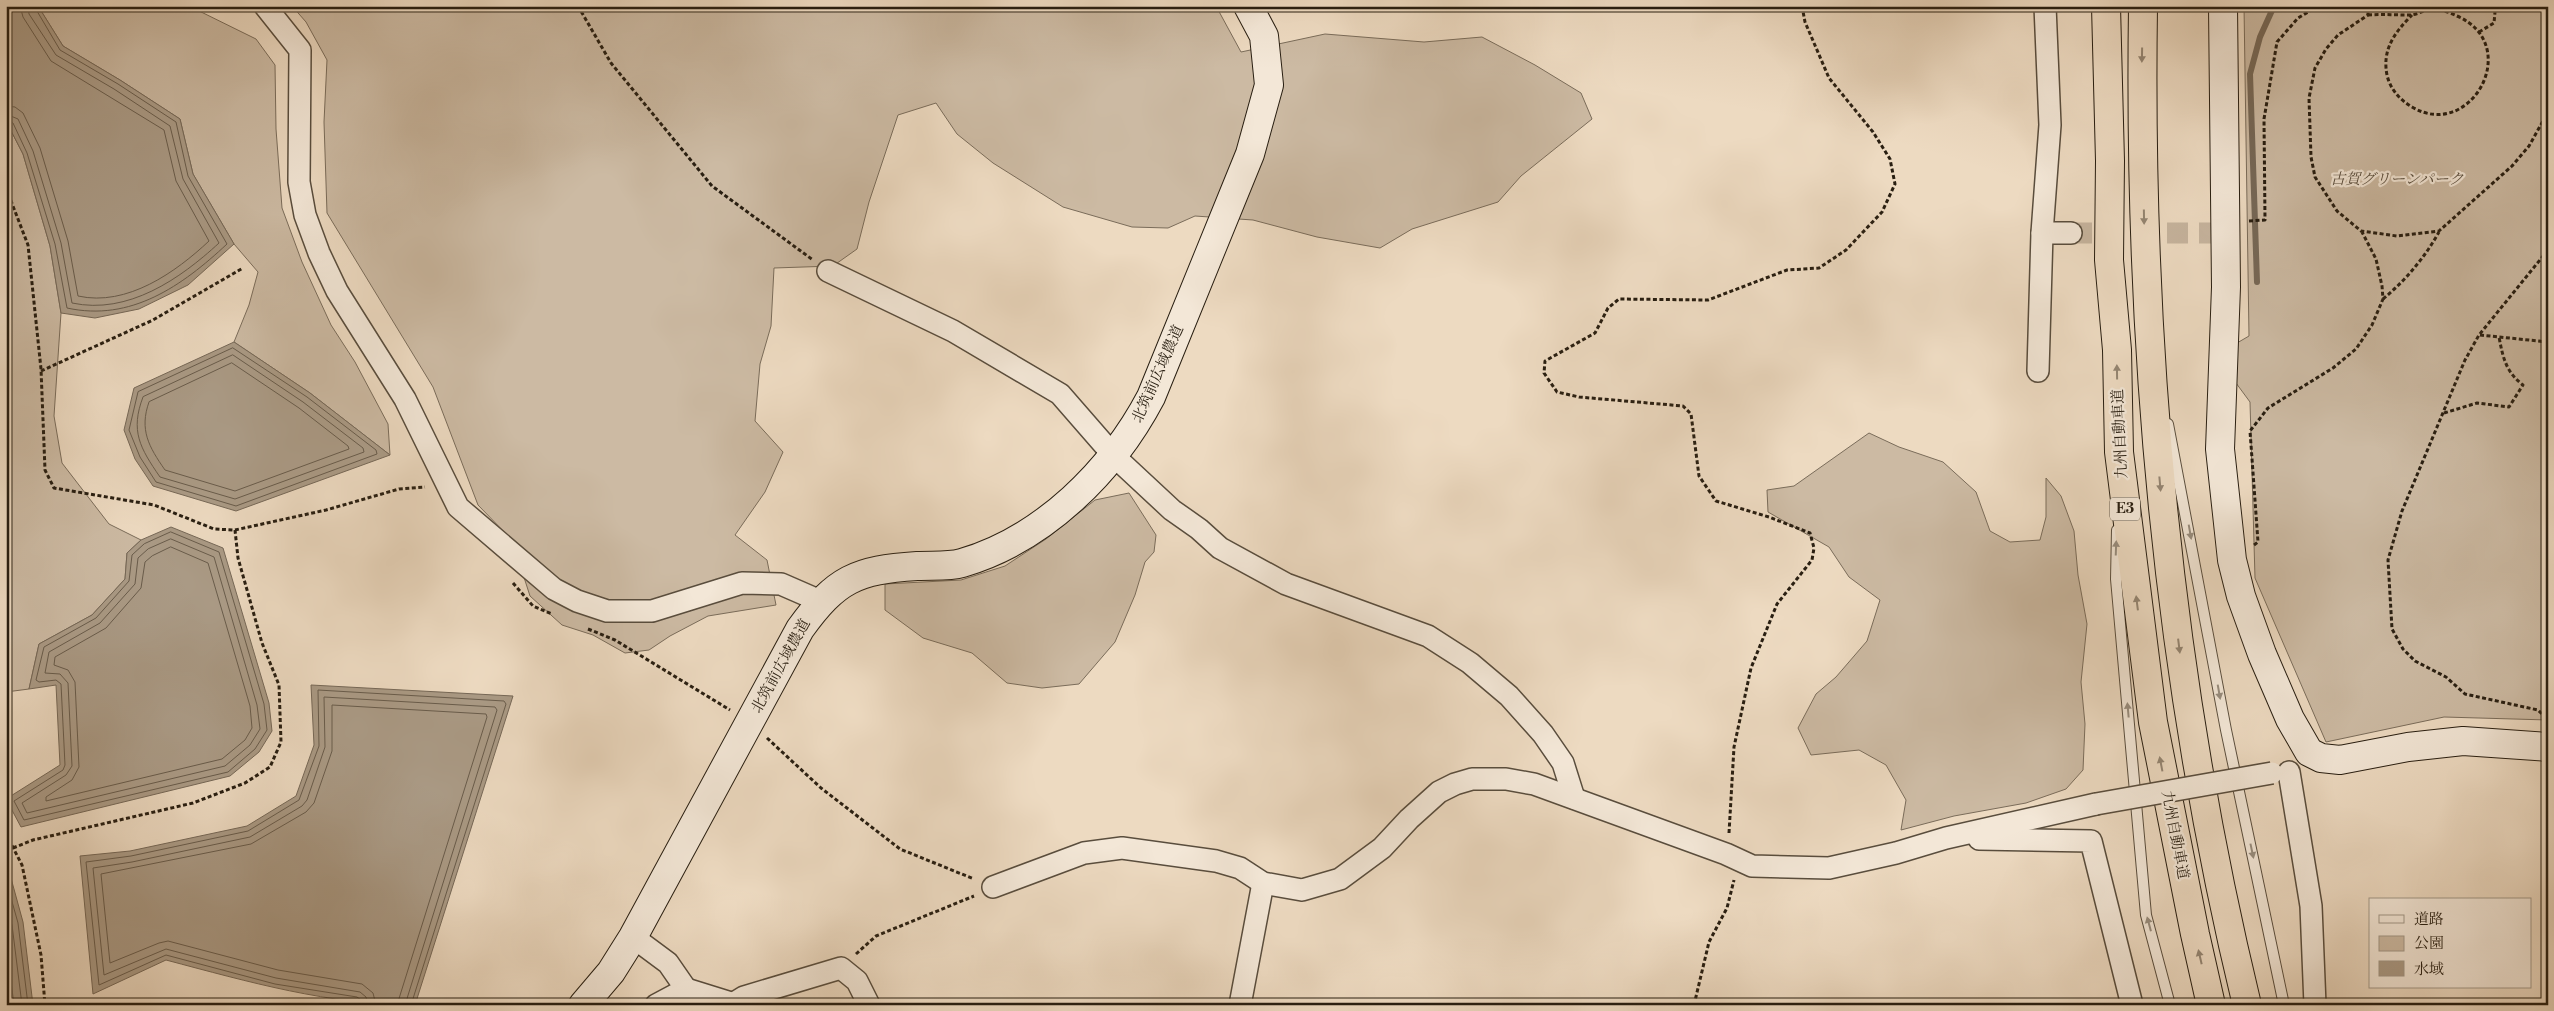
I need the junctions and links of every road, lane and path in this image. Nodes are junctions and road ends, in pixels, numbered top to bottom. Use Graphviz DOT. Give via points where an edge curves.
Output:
graph roads {
  1 [pos="265,6"];
  2 [pos="578,6"];
  3 [pos="1248,6"];
  4 [pos="1802,6"];
  5 [pos="2045,6"];
  6 [pos="2106,6"];
  7 [pos="2143,6"];
  8 [pos="2223,6"];
  9 [pos="2318,6"];
  10 [pos="2368,6"];
  11 [pos="2490,6"];
  12 [pos="2368,15"];
  13 [pos="2412,16"];
  14 [pos="2479,32"];
  15 [pos="2548,112"];
  16 [pos="6,188"];
  17 [pos="2265,220"];
  18 [pos="2439,231"];
  19 [pos="2042,232"];
  20 [pos="2362,232"];
  21 [pos="2071,233"];
  22 [pos="2548,250"];
  23 [pos="243,268"];
  24 [pos="828,271"];
  25 [pos="2383,299"];
  26 [pos="2148,330"];
  27 [pos="2479,335"];
  28 [pos="2499,338"];
  29 [pos="2548,342"];
  30 [pos="2038,371"];
  31 [pos="41,372"];
  32 [pos="2443,413"];
  33 [pos="2119,452"];
  34 [pos="1114,456"];
  35 [pos="450,492"];
  36 [pos="235,530"];
  37 [pos="2232,560"];
  38 [pos="820,601"];
  39 [pos="2548,720"];
  40 [pos="748,725"];
  41 [pos="2548,747"];
  42 [pos="2309,752"];
  43 [pos="2281,772"];
  44 [pos="1574,798"];
  45 [pos="6,834"];
  46 [pos="1946,838"];
  47 [pos="13,848"];
  48 [pos="1733,857"];
  49 [pos="1263,883"];
  50 [pos="993,887"];
  51 [pos="634,937"];
  52 [pos="841,968"];
  53 [pos="686,989"];
  54 [pos="731,1004"];
  55 [pos="45,1005"];
  56 [pos="583,1005"];
  57 [pos="656,1005"];
  58 [pos="868,1005"];
  59 [pos="1240,1005"];
  60 [pos="1694,1005"];
  61 [pos="2132,1005"];
  62 [pos="2170,1005"];
  63 [pos="2211,1005"];
  64 [pos="2247,1005"];
  65 [pos="2284,1005"];
  66 [pos="2315,1005"];
  1 -- 35 [label="street" via="300,50 299,182 305,215 319,253 337,291 405,399"];
  2 -- 24 [label="path" via="611,63 712,186"];
  3 -- 34 [label="street, 北筑前広域農道" via="1264,36 1269,85 1250,154 1151,397 1134,430"];
  4 -- 48 [label="path" via="1805,22 1829,78 1873,132 1890,159 1895,184 1882,212 1846,250 1819,268 1787,270 1708,300 1619,300 1608,308 1595,333 1545,361 1544,373 1557,392 1579,398 1683,406 1691,414 1699,476 1716,501 1810,533 1814,548 1812,560 1777,604 1751,668 1734,747"];
  5 -- 19 [label="street" via="2050,125"];
  33 -- 6 [label="highway, 九州自動車道 / E3, one-way" via="2117,350 2108,260 2110,161"];
  7 -- 26 [label="highway, E3, one-way"];
  8 -- 37 [label="street" via="2226,287 2220,449"];
  9 -- 17 [label="path" via="2298,18 2277,42 2264,119"];
  10 -- 12 [label="path"];
  11 -- 14 [label="path" via="2495,12 2494,23"];
  12 -- 13 [label="path"];
  12 -- 20 [label="path" via="2338,35 2326,49 2315,68 2309,98 2315,177 2338,211"];
  13 -- 14 [label="path" via="2423,10 2436,9 2466,20"];
  13 -- 14 [label="path" via="2392,37 2385,65 2395,92 2418,111 2447,113 2473,100 2482,88 2489,60"];
  15 -- 18 [label="path" via="2529,146 2512,166"];
  16 -- 31 [label="path" via="28,245"];
  18 -- 20 [label="path" via="2397,236"];
  18 -- 25 [label="path" via="2399,286"];
  19 -- 21 [label="street"];
  19 -- 30 [label="street"];
  20 -- 25 [label="path" via="2376,259"];
  22 -- 27 [label="path"];
  23 -- 31 [label="path" via="153,320"];
  24 -- 34 [label="street" via="953,331 1060,394"];
  25 -- 37 [label="path" via="2372,325 2356,349 2333,368 2268,408 2250,431 2258,542"];
  26 -- 64 [label="highway, E3, one-way" via="2162,507 2184,686 2224,909"];
  26 -- 65 [label="lane, one-way" via="2181,483 2226,730"];
  27 -- 28 [label="path"];
  27 -- 32 [label="path"];
  28 -- 29 [label="path"];
  28 -- 32 [label="path" via="2503,362 2512,377 2523,385 2509,407 2477,403"];
  31 -- 36 [label="path" via="45,470 54,488 154,505 214,529"];
  32 -- 39 [label="path" via="2402,510 2388,560 2392,629 2415,661 2446,677 2465,694 2538,710"];
  62 -- 33 [label="lane, one-way" via="2146,915 2116,579"];
  63 -- 33 [label="highway, 九州自動車道 / E3, one-way" via="2152,722"];
  34 -- 38 [label="street, 北筑前広域農道" via="1073,498 1034,529 990,553 960,563 865,572"];
  34 -- 44 [label="street" via="1172,510 1220,548 1286,584 1428,636 1470,663 1509,696 1543,734 1563,763"];
  35 -- 36 [label="path" via="428,487 399,489 326,510"];
  35 -- 38 [label="street" via="458,507 476,524 554,588 577,601 607,611 652,611 742,583 780,584"];
  36 -- 47 [label="path" via="241,567 262,643 278,685 281,742 270,768 245,783 193,803 33,840"];
  37 -- 42 [label="street" via="2251,629 2290,718"];
  38 -- 40 [label="street, 北筑前広域農道" via="800,628"];
  40 -- 50 [label="path" via="900,849"];
  40 -- 51 [label="street, 北筑前広域農道"];
  41 -- 42 [label="street" via="2463,741 2340,760 2321,758"];
  42 -- 43 [label="street"];
  43 -- 46 [label="street, bridge" via="2096,804"];
  43 -- 66 [label="street" via="2311,906"];
  44 -- 48 [label="street"];
  44 -- 49 [label="street" via="1534,784 1506,779 1472,779 1439,792 1382,848 1340,879 1302,890"];
  45 -- 47 [label="path"];
  46 -- 48 [label="street" via="1829,868 1752,866"];
  46 -- 61 [label="street" via="2091,841"];
  47 -- 55 [label="path" via="22,865 41,955"];
  48 -- 60 [label="path" via="1727,908 1709,942"];
  49 -- 50 [label="street" via="1240,868 1216,861 1122,848 1084,853"];
  49 -- 59 [label="street"];
  50 -- 52 [label="path" via="876,936"];
  51 -- 53 [label="street" via="668,963"];
  51 -- 56 [label="street, 北筑前広域農道" via="611,972"];
  52 -- 54 [label="street" via="744,997"];
  52 -- 58 [label="street" via="857,981"];
  53 -- 54 [label="street"];
  53 -- 57 [label="street"];
}
